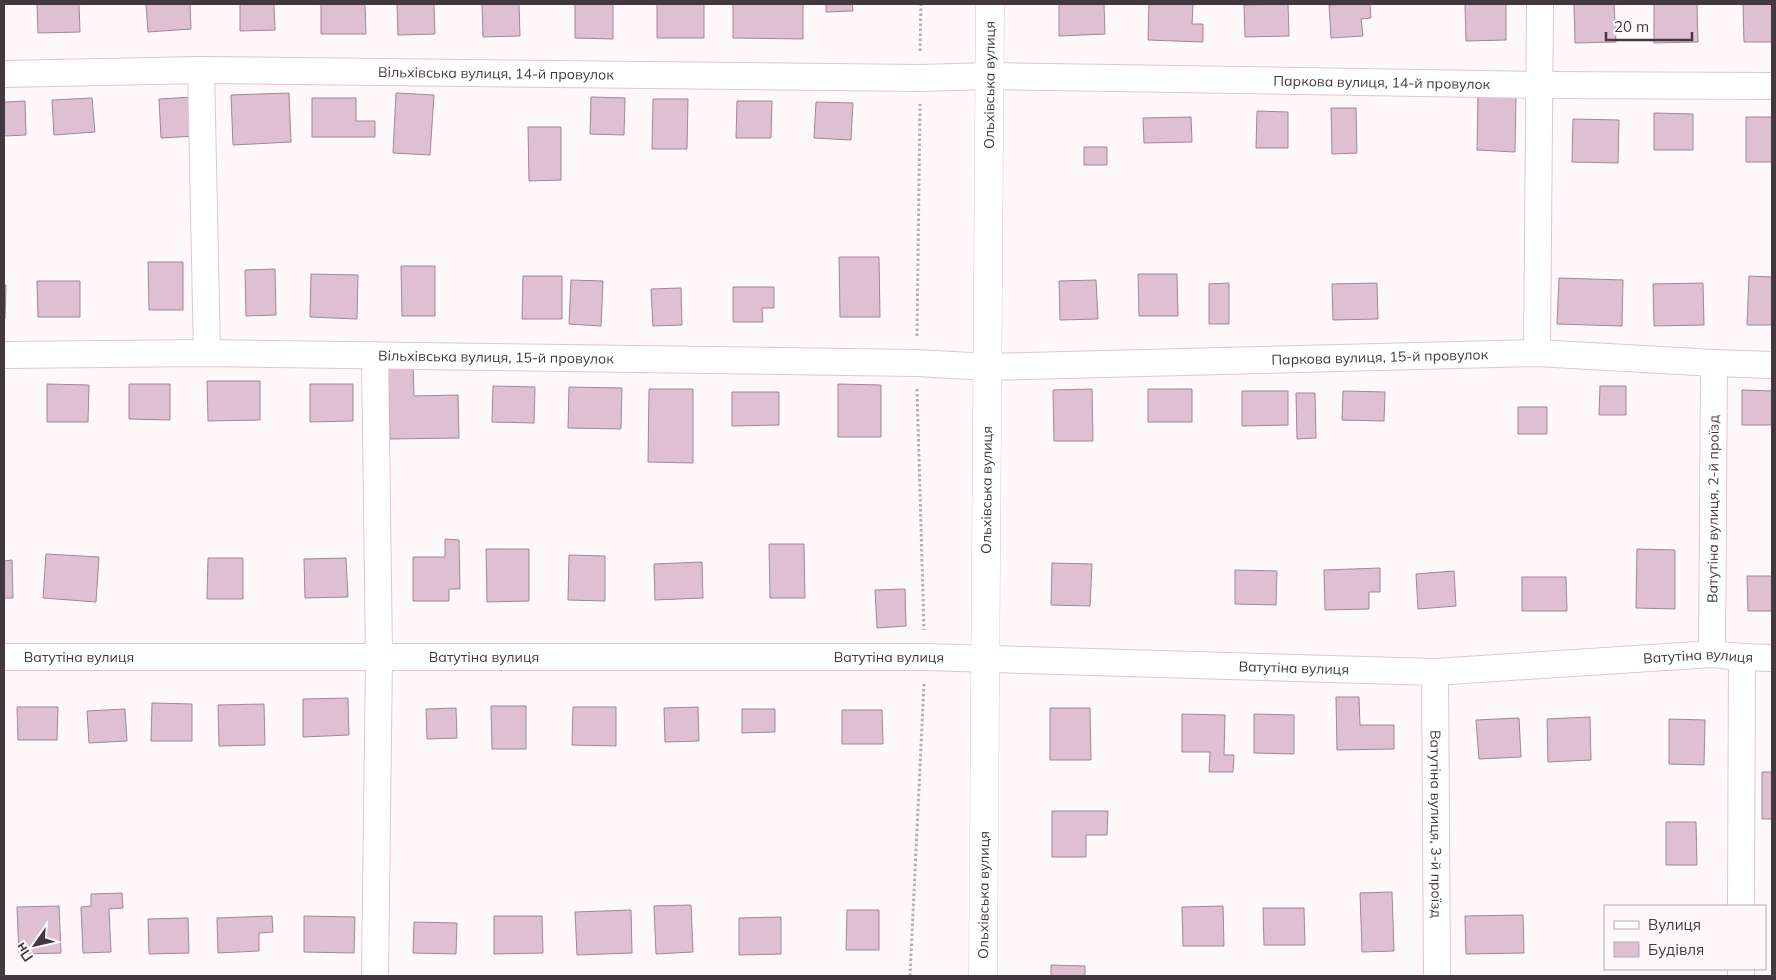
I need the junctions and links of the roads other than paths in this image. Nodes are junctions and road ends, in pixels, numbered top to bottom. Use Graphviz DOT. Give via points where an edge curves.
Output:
graph roads {
  1 [pos="990,4"];
  2 [pos="1540,4"];
  3 [pos="201,70"];
  4 [pos="4,74"];
  5 [pos="990,76"];
  6 [pos="1539,85"];
  7 [pos="1772,86"];
  8 [pos="1536,352"];
  9 [pos="207,353"];
  10 [pos="4,355"];
  11 [pos="375,355"];
  12 [pos="1714,364"];
  13 [pos="1772,365"];
  14 [pos="988,367"];
  15 [pos="1712,654"];
  16 [pos="4,656"];
  17 [pos="379,657"];
  18 [pos="985,658"];
  19 [pos="1742,658"];
  20 [pos="1772,658"];
  21 [pos="1435,672"];
  22 [pos="1741,905"];
  23 [pos="375,976"];
  24 [pos="983,976"];
  25 [pos="1437,976"];
  1 -- 5 [label="street, Ольхівська вулиця"];
  2 -- 6 [label="street"];
  3 -- 4 [label="street, Вільхівська вулиця, 14-й провулок"];
  3 -- 5 [label="street, Вільхівська вулиця, 14-й провулок" via="920,78"];
  3 -- 9 [label="street"];
  5 -- 6 [label="street, Паркова вулиця, 14-й провулок"];
  5 -- 14 [label="street, Ольхівська вулиця"];
  6 -- 7 [label="street, Паркова вулиця, 14-й провулок"];
  6 -- 8 [label="street"];
  8 -- 12 [label="street, Паркова вулиця, 15-й провулок"];
  8 -- 14 [label="street, Паркова вулиця, 15-й провулок"];
  9 -- 10 [label="street, Вільхівська вулиця, 15-й провулок"];
  9 -- 11 [label="street, Вільхівська вулиця, 15-й провулок"];
  11 -- 14 [label="street, Вільхівська вулиця, 15-й провулок" via="916,363"];
  11 -- 17 [label="street"];
  12 -- 13 [label="street, Паркова вулиця, 15-й провулок"];
  12 -- 15 [label="street, Ватутіна вулиця, 2-й проїзд"];
  14 -- 18 [label="street, Ольхівська вулиця"];
  15 -- 19 [label="street, Ватутіна вулиця"];
  15 -- 21 [label="street, Ватутіна вулиця"];
  16 -- 17 [label="street, Ватутіна вулиця"];
  17 -- 18 [label="street, Ватутіна вулиця"];
  17 -- 23 [label="street"];
  18 -- 21 [label="street, Ватутіна вулиця"];
  18 -- 24 [label="street, Ольхівська вулиця"];
  19 -- 20 [label="street, Ватутіна вулиця"];
  19 -- 22 [label="street"];
  21 -- 25 [label="street, Ватутіна вулиця, 3-й проїзд"];
}
